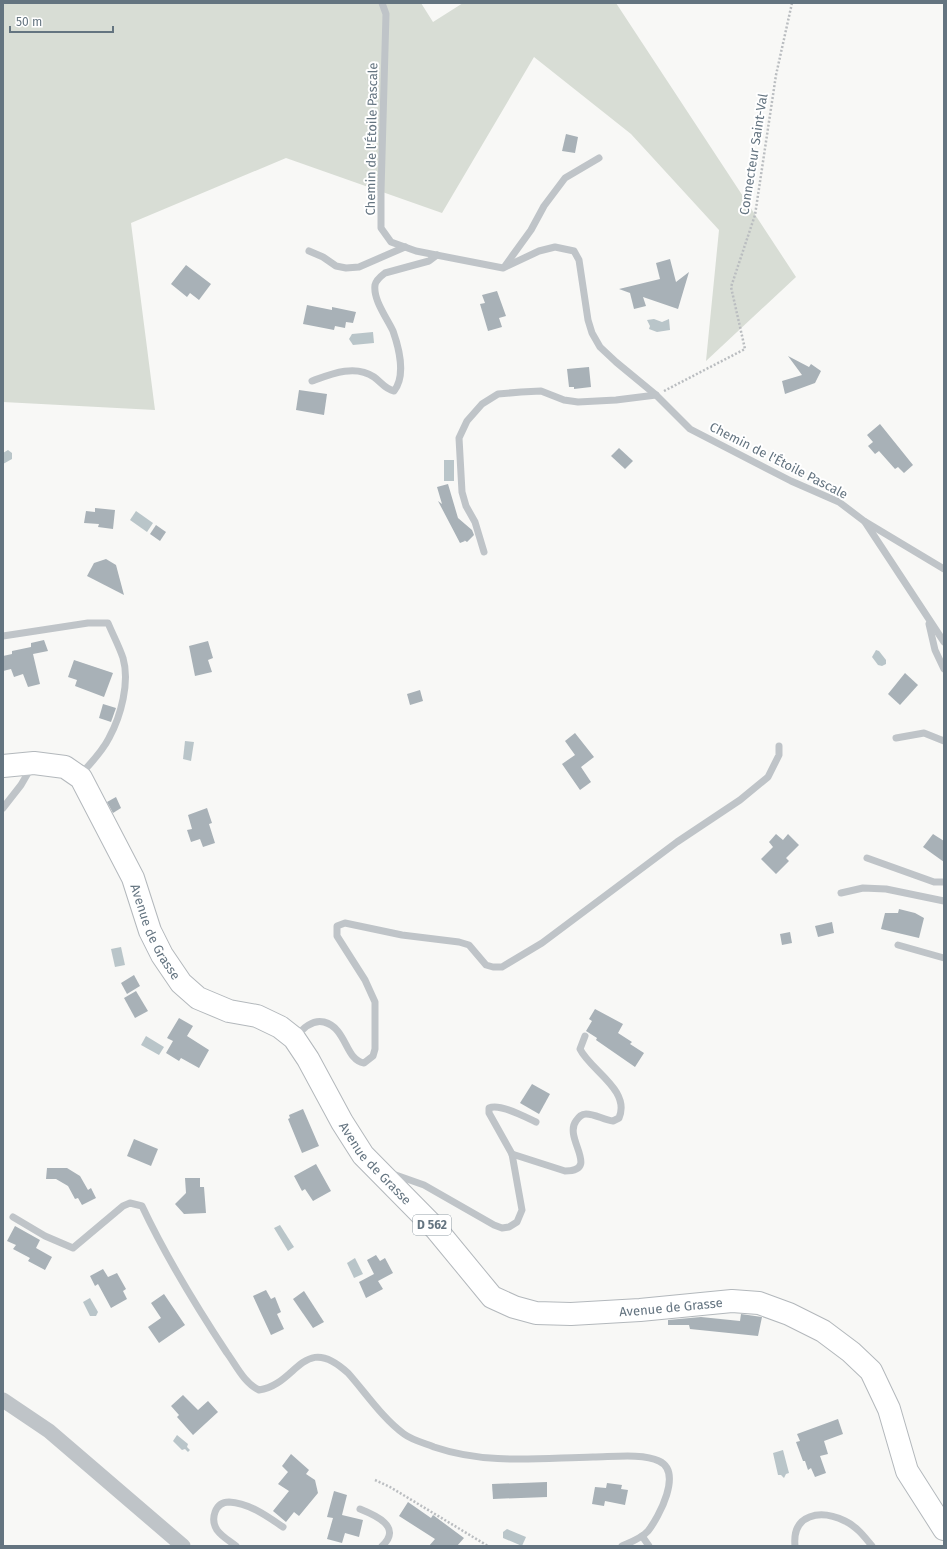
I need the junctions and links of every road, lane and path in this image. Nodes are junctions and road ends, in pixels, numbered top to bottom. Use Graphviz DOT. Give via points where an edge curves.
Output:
graph roads {
  1 [pos="382,3"];
  2 [pos="792,3"];
  3 [pos="599,158"];
  4 [pos="405,247"];
  5 [pos="309,251"];
  6 [pos="437,255"];
  7 [pos="503,268"];
  8 [pos="312,380"];
  9 [pos="656,395"];
  10 [pos="864,520"];
  11 [pos="484,552"];
  12 [pos="944,569"];
  13 [pos="928,620"];
  14 [pos="3,636"];
  15 [pos="944,642"];
  16 [pos="944,669"];
  17 [pos="896,738"];
  18 [pos="944,741"];
  19 [pos="779,746"];
  20 [pos="34,763"];
  21 [pos="3,766"];
  22 [pos="79,776"];
  23 [pos="3,808"];
  24 [pos="867,858"];
  25 [pos="944,882"];
  26 [pos="841,893"];
  27 [pos="944,901"];
  28 [pos="898,945"];
  29 [pos="944,958"];
  30 [pos="585,1036"];
  31 [pos="294,1038"];
  32 [pos="536,1122"];
  33 [pos="512,1154"];
  34 [pos="376,1168"];
  35 [pos="13,1217"];
  36 [pos="3,1400"];
  37 [pos="375,1480"];
  38 [pos="360,1509"];
  39 [pos="283,1527"];
  40 [pos="944,1530"];
  41 [pos="642,1536"];
  42 [pos="183,1546"];
  43 [pos="236,1546"];
  44 [pos="382,1546"];
  45 [pos="488,1546"];
  46 [pos="622,1546"];
  47 [pos="650,1546"];
  48 [pos="795,1546"];
  49 [pos="872,1546"];
  1 -- 4 [label="lane, Chemin de l'Étoile Pascale" via="386,14 381,228 391,242"];
  2 -- 9 [label="path, Connecteur Saint-Val" via="776,75 755,215 731,287 745,349"];
  3 -- 7 [label="lane" via="565,178"];
  4 -- 5 [label="lane" via="359,267 346,268 336,266"];
  4 -- 6 [label="lane, Chemin de l'Étoile Pascale"];
  6 -- 7 [label="lane, Chemin de l'Étoile Pascale"];
  6 -- 8 [label="lane" via="430,261 385,273 375,285 393,333 399,358 401,378 394,391 388,390 373,376 350,370"];
  7 -- 9 [label="lane, Chemin de l'Étoile Pascale" via="539,251 555,247 574,251 579,260 592,332 600,347"];
  9 -- 10 [label="lane, Chemin de l'Étoile Pascale" via="690,429 791,481 839,502"];
  9 -- 11 [label="lane" via="578,402 541,392 520,392 498,394 482,404 467,421 459,438 462,492"];
  10 -- 12 [label="lane, Chemin de l'Étoile Pascale"];
  10 -- 13 [label="lane"];
  13 -- 15 [label="lane"];
  13 -- 16 [label="lane" via="935,650"];
  14 -- 22 [label="lane" via="88,623 108,623 123,658 126,677 122,702 109,738 97,757"];
  17 -- 18 [label="lane" via="924,733"];
  19 -- 31 [label="lane" via="779,754 768,777 740,800 677,842 542,943 502,967 486,964 469,945 459,942 340,924 336,930 337,936 365,980 375,1002 376,1041 373,1056 364,1063 358,1062 339,1030 325,1022 309,1024"];
  20 -- 21 [label="main road"];
  20 -- 22 [label="main road" via="65,766"];
  20 -- 23 [label="lane"];
  22 -- 31 [label="main road, Avenue de Grasse / D 562" via="133,878 150,931 181,983 198,998 229,1011 257,1016 280,1027"];
  24 -- 25 [label="lane" via="934,882"];
  26 -- 27 [label="lane" via="863,888 886,889"];
  28 -- 29 [label="lane"];
  30 -- 33 [label="lane" via="580,1049 613,1087 621,1106 619,1118 613,1121 586,1114 580,1116 572,1131 582,1156 578,1168 573,1171 565,1171"];
  31 -- 34 [label="main road, Avenue de Grasse / D 562" via="320,1079 342,1122 363,1155"];
  32 -- 33 [label="lane" via="501,1107 489,1108 489,1113"];
  33 -- 34 [label="lane" via="522,1210 517,1222 510,1227 502,1228 424,1185"];
  34 -- 40 [label="main road, Avenue de Grasse / D 562" via="436,1229 492,1297 514,1307 536,1313 571,1314 732,1301 759,1303 823,1331 871,1371 889,1409 907,1471"];
  35 -- 41 [label="lane" via="44,1236 73,1248 123,1206 130,1203 142,1206 183,1283 246,1379 258,1390 279,1381 312,1357 323,1358 341,1367 404,1434 442,1450 506,1460 623,1457 660,1461 670,1478 668,1491 659,1512 648,1531"];
  36 -- 42 [label="street" via="49,1431"];
  37 -- 45 [label="path"];
  38 -- 44 [label="lane" via="382,1519 387,1525 389,1533 387,1541"];
  39 -- 43 [label="lane" via="250,1508 228,1502 221,1504 214,1514 216,1529"];
  41 -- 46 [label="lane"];
  41 -- 47 [label="lane"];
  48 -- 49 [label="lane" via="798,1526 803,1520 821,1515 844,1520 855,1527"];
}
